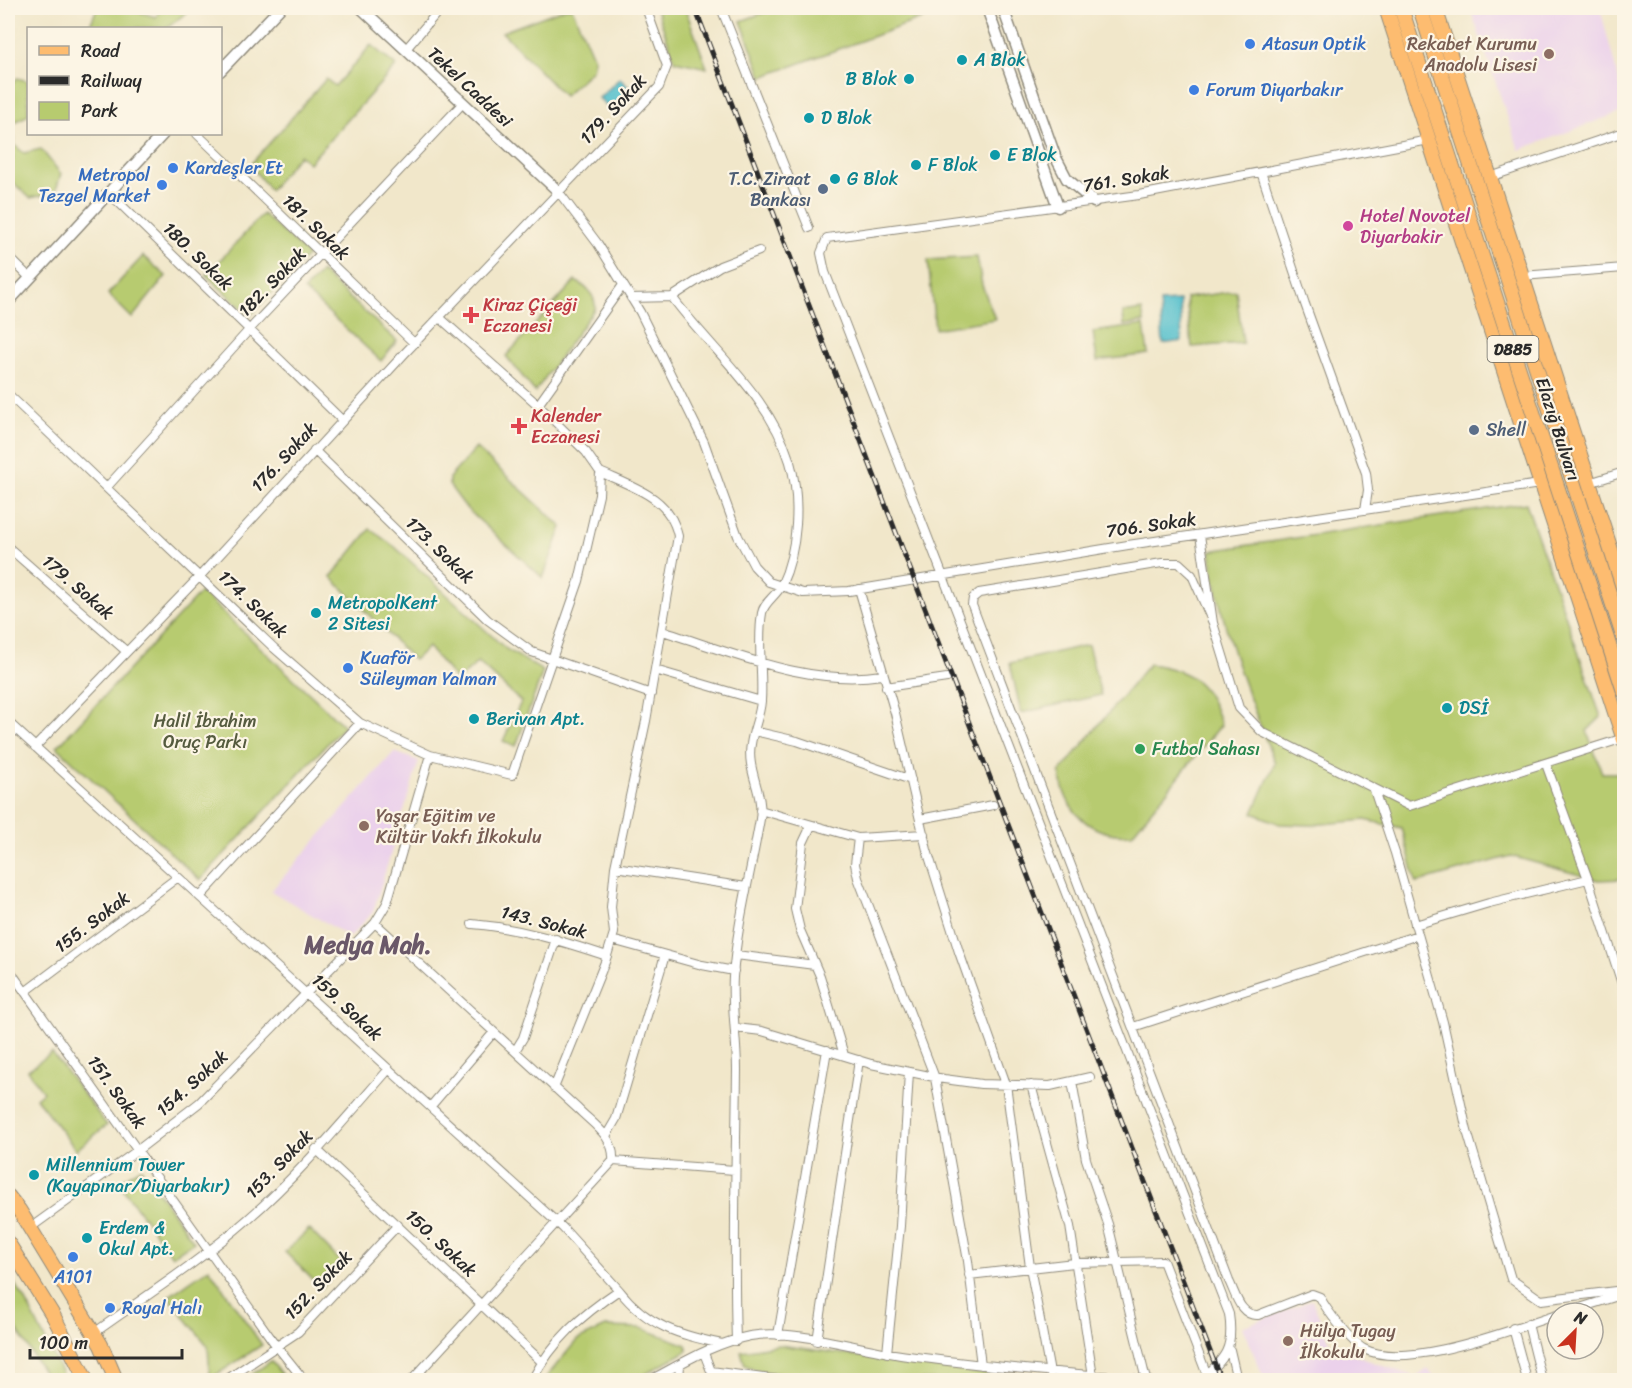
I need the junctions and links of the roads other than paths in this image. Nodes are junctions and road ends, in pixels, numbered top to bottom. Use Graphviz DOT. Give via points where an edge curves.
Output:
graph roads {
  1 [pos="280,8"];
  2 [pos="361,8"];
  3 [pos="441,8"];
  4 [pos="646,8"];
  5 [pos="722,8"];
  6 [pos="987,8"];
  7 [pos="1003,8"];
  8 [pos="1386,8"];
  9 [pos="1401,8"];
  10 [pos="1420,8"];
  11 [pos="1435,8"];
  12 [pos="406,49"];
  13 [pos="222,69"];
  14 [pos="463,103"];
  15 [pos="1624,132"];
  16 [pos="161,135"];
  17 [pos="198,135"];
  18 [pos="1429,140"];
  19 [pos="1261,172"];
  20 [pos="1490,177"];
  21 [pos="558,190"];
  22 [pos="108,192"];
  23 [pos="1094,202"];
  24 [pos="1058,207"];
  25 [pos="809,228"];
  26 [pos="759,251"];
  27 [pos="8,256"];
  28 [pos="321,256"];
  29 [pos="1624,268"];
  30 [pos="1522,276"];
  31 [pos="30,278"];
  32 [pos="623,285"];
  33 [pos="672,297"];
  34 [pos="631,298"];
  35 [pos="8,302"];
  36 [pos="439,317"];
  37 [pos="249,330"];
  38 [pos="414,343"];
  39 [pos="8,394"];
  40 [pos="538,405"];
  41 [pos="342,420"];
  42 [pos="314,450"];
  43 [pos="600,472"];
  44 [pos="1624,472"];
  45 [pos="1589,483"];
  46 [pos="1540,484"];
  47 [pos="107,488"];
  48 [pos="1365,510"];
  49 [pos="1200,535"];
  50 [pos="8,547"];
  51 [pos="200,576"];
  52 [pos="942,576"];
  53 [pos="780,587"];
  54 [pos="859,589"];
  55 [pos="1624,590"];
  56 [pos="1214,623"];
  57 [pos="662,631"];
  58 [pos="1624,639"];
  59 [pos="126,651"];
  60 [pos="759,660"];
  61 [pos="552,662"];
  62 [pos="655,670"];
  63 [pos="882,675"];
  64 [pos="947,678"];
  65 [pos="886,687"];
  66 [pos="1624,691"];
  67 [pos="651,694"];
  68 [pos="761,701"];
  69 [pos="8,722"];
  70 [pos="360,723"];
  71 [pos="754,731"];
  72 [pos="1624,739"];
  73 [pos="35,747"];
  74 [pos="430,755"];
  75 [pos="1546,764"];
  76 [pos="911,780"];
  77 [pos="1374,790"];
  78 [pos="993,805"];
  79 [pos="760,810"];
  80 [pos="920,819"];
  81 [pos="811,826"];
  82 [pos="924,834"];
  83 [pos="858,838"];
  84 [pos="615,867"];
  85 [pos="178,878"];
  86 [pos="1588,879"];
  87 [pos="746,887"];
  88 [pos="200,897"];
  89 [pos="375,923"];
  90 [pos="472,924"];
  91 [pos="1415,925"];
  92 [pos="1418,935"];
  93 [pos="556,939"];
  94 [pos="612,940"];
  95 [pos="665,955"];
  96 [pos="607,956"];
  97 [pos="736,956"];
  98 [pos="815,965"];
  99 [pos="8,968"];
  100 [pos="734,971"];
  101 [pos="1624,990"];
  102 [pos="25,992"];
  103 [pos="308,994"];
  104 [pos="1133,1027"];
  105 [pos="736,1028"];
  106 [pos="494,1032"];
  107 [pos="827,1050"];
  108 [pos="515,1051"];
  109 [pos="844,1055"];
  110 [pos="859,1060"];
  111 [pos="389,1069"];
  112 [pos="909,1072"];
  113 [pos="1090,1077"];
  114 [pos="935,1078"];
  115 [pos="1071,1081"];
  116 [pos="1006,1084"];
  117 [pos="1031,1085"];
  118 [pos="554,1088"];
  119 [pos="431,1106"];
  120 [pos="606,1136"];
  121 [pos="316,1149"];
  122 [pos="138,1150"];
  123 [pos="613,1161"];
  124 [pos="735,1170"];
  125 [pos="8,1196"];
  126 [pos="558,1223"];
  127 [pos="398,1225"];
  128 [pos="30,1228"];
  129 [pos="8,1243"];
  130 [pos="210,1250"];
  131 [pos="1074,1263"];
  132 [pos="1117,1263"];
  133 [pos="1030,1267"];
  134 [pos="969,1275"];
  135 [pos="619,1290"];
  136 [pos="1624,1292"];
  137 [pos="1598,1301"];
  138 [pos="483,1304"];
  139 [pos="1545,1319"];
  140 [pos="1528,1324"];
  141 [pos="1514,1328"];
  142 [pos="94,1334"];
  143 [pos="778,1335"];
  144 [pos="736,1341"];
  145 [pos="817,1341"];
  146 [pos="724,1345"];
  147 [pos="276,1346"];
  148 [pos="1230,1350"];
  149 [pos="704,1353"];
  150 [pos="887,1353"];
  151 [pos="542,1362"];
  152 [pos="680,1365"];
  153 [pos="981,1365"];
  154 [pos="1050,1373"];
  155 [pos="1093,1376"];
  156 [pos="1204,1378"];
  157 [pos="746,1379"];
  158 [pos="86,1380"];
  159 [pos="116,1380"];
  160 [pos="226,1380"];
  161 [pos="304,1380"];
  162 [pos="412,1380"];
  163 [pos="532,1380"];
  164 [pos="650,1380"];
  165 [pos="679,1380"];
  166 [pos="777,1380"];
  167 [pos="1147,1380"];
  168 [pos="1237,1380"];
  169 [pos="1527,1380"];
  170 [pos="1542,1380"];
  1 -- 13 [label="street"];
  2 -- 12 [label="street, Tekel Caddesi"];
  3 -- 12 [label="street"];
  4 -- 21 [label="street, 179. Sokak" via="667,66 659,87"];
  5 -- 25 [label="street"];
  6 -- 24 [label="street"];
  7 -- 23 [label="street" via="1055,156 1067,179"];
  8 -- 18 [label="main road"];
  9 -- 66 [label="main road, Elazığ Bulvarı / D885"];
  10 -- 58 [label="main road, Elazığ Bulvarı / D885"];
  11 -- 20 [label="main road"];
  12 -- 14 [label="street, Tekel Caddesi"];
  14 -- 21 [label="street, Tekel Caddesi"];
  14 -- 28 [label="street, 182. Sokak"];
  15 -- 20 [label="street"];
  16 -- 22 [label="street"];
  17 -- 28 [label="street, 181. Sokak"];
  18 -- 19 [label="street, 761. Sokak"];
  18 -- 46 [label="main road"];
  19 -- 23 [label="street, 761. Sokak"];
  19 -- 48 [label="street" via="1366,473"];
  20 -- 30 [label="main road"];
  21 -- 32 [label="street"];
  21 -- 36 [label="street, 176. Sokak"];
  22 -- 31 [label="street"];
  22 -- 37 [label="street, 180. Sokak"];
  23 -- 24 [label="street, 761. Sokak"];
  24 -- 52 [label="street, 761. Sokak" via="827,238 821,253"];
  26 -- 33 [label="street" via="720,266"];
  27 -- 31 [label="street"];
  28 -- 37 [label="street, 182. Sokak"];
  28 -- 38 [label="street, 181. Sokak"];
  29 -- 30 [label="street"];
  30 -- 45 [label="main road"];
  31 -- 35 [label="street"];
  32 -- 34 [label="street"];
  32 -- 40 [label="street"];
  33 -- 34 [label="street"];
  33 -- 53 [label="street" via="776,424 791,464 795,538"];
  34 -- 53 [label="street, 706. Sokak" via="704,442 738,536 754,566"];
  36 -- 38 [label="street, 176. Sokak"];
  36 -- 40 [label="street"];
  37 -- 41 [label="street, 180. Sokak"];
  37 -- 47 [label="street, 182. Sokak"];
  38 -- 41 [label="street, 176. Sokak"];
  39 -- 47 [label="street, 174. Sokak"];
  40 -- 43 [label="street" via="586,452"];
  41 -- 42 [label="street, 176. Sokak"];
  42 -- 51 [label="street, 176. Sokak"];
  42 -- 61 [label="street, 173. Sokak" via="488,620 519,644"];
  43 -- 57 [label="street" via="651,496 675,519 678,536"];
  43 -- 61 [label="street" via="599,495 579,581"];
  44 -- 45 [label="street"];
  45 -- 55 [label="main road"];
  46 -- 48 [label="street, 706. Sokak"];
  46 -- 72 [label="main road"];
  47 -- 51 [label="street, 174. Sokak"];
  48 -- 49 [label="street, 706. Sokak"];
  49 -- 52 [label="street, 706. Sokak"];
  49 -- 56 [label="street"];
  50 -- 59 [label="street, 179. Sokak"];
  51 -- 59 [label="street, 176. Sokak"];
  51 -- 70 [label="street, 174. Sokak"];
  52 -- 54 [label="street, 706. Sokak"];
  52 -- 148 [label="street" via="1229,1314"];
  53 -- 54 [label="street, 706. Sokak" via="803,593"];
  53 -- 60 [label="street" via="763,609"];
  54 -- 63 [label="street"];
  56 -- 77 [label="street" via="1239,708 1262,732"];
  56 -- 104 [label="street" via="1192,575 1179,563 979,593 973,598 972,605"];
  57 -- 60 [label="street"];
  57 -- 62 [label="street"];
  59 -- 73 [label="street, 176. Sokak"];
  60 -- 63 [label="street" via="833,678"];
  60 -- 68 [label="street"];
  61 -- 67 [label="street, 173. Sokak"];
  61 -- 74 [label="street, 174. Sokak" via="512,775"];
  62 -- 67 [label="street"];
  62 -- 68 [label="street"];
  63 -- 65 [label="street"];
  64 -- 65 [label="street"];
  65 -- 76 [label="street"];
  67 -- 84 [label="street"];
  68 -- 71 [label="street"];
  69 -- 73 [label="street, 159. Sokak"];
  70 -- 74 [label="street, 174. Sokak"];
  70 -- 88 [label="street"];
  71 -- 76 [label="street" via="797,741"];
  71 -- 79 [label="street" via="750,765"];
  72 -- 75 [label="street"];
  73 -- 85 [label="street, 159. Sokak"];
  74 -- 89 [label="street, 154. Sokak" via="390,893"];
  75 -- 77 [label="street" via="1409,806"];
  75 -- 86 [label="street"];
  76 -- 80 [label="street"];
  77 -- 91 [label="street"];
  78 -- 80 [label="street"];
  79 -- 81 [label="street"];
  79 -- 87 [label="street"];
  80 -- 82 [label="street"];
  81 -- 83 [label="street"];
  81 -- 98 [label="street" via="803,843 795,909"];
  82 -- 83 [label="street"];
  82 -- 116 [label="street" via="959,952"];
  83 -- 114 [label="street" via="858,878"];
  84 -- 87 [label="street"];
  84 -- 94 [label="street"];
  85 -- 88 [label="street, 159. Sokak"];
  85 -- 102 [label="street, 155. Sokak"];
  86 -- 91 [label="street"];
  86 -- 101 [label="street"];
  87 -- 97 [label="street"];
  88 -- 103 [label="street, 159. Sokak"];
  89 -- 103 [label="street, 154. Sokak"];
  89 -- 106 [label="street"];
  90 -- 93 [label="street, 143. Sokak" via="506,927"];
  91 -- 92 [label="street"];
  92 -- 104 [label="street"];
  92 -- 136 [label="street" via="1443,1022 1467,1131 1511,1279 1541,1300"];
  93 -- 96 [label="street, 143. Sokak"];
  93 -- 108 [label="street" via="524,1038"];
  94 -- 95 [label="street"];
  94 -- 96 [label="street"];
  95 -- 100 [label="street"];
  95 -- 120 [label="street" via="616,1119"];
  96 -- 118 [label="street"];
  97 -- 98 [label="street"];
  97 -- 100 [label="street"];
  98 -- 109 [label="street"];
  99 -- 102 [label="street, 151. Sokak"];
  100 -- 105 [label="street"];
  102 -- 122 [label="street, 151. Sokak"];
  103 -- 111 [label="street, 159. Sokak"];
  103 -- 122 [label="street, 154. Sokak" via="199,1103"];
  104 -- 141 [label="street" via="1243,1310 1251,1316 1258,1315 1312,1294 1320,1297 1327,1311 1364,1349 1399,1355 1439,1351"];
  105 -- 107 [label="street" via="762,1031"];
  105 -- 124 [label="street"];
  106 -- 108 [label="street"];
  106 -- 119 [label="street"];
  107 -- 109 [label="street"];
  107 -- 143 [label="street"];
  108 -- 118 [label="street"];
  109 -- 110 [label="street"];
  110 -- 112 [label="street"];
  110 -- 145 [label="street"];
  111 -- 119 [label="street, 159. Sokak"];
  111 -- 121 [label="street, 153. Sokak"];
  112 -- 114 [label="street"];
  112 -- 150 [label="street" via="900,1226"];
  113 -- 115 [label="street"];
  114 -- 116 [label="street"];
  114 -- 134 [label="street"];
  115 -- 117 [label="street"];
  115 -- 132 [label="street" via="1086,1159"];
  116 -- 117 [label="street"];
  116 -- 133 [label="street"];
  117 -- 131 [label="street" via="1070,1226"];
  118 -- 120 [label="street"];
  119 -- 126 [label="street, 159. Sokak"];
  120 -- 123 [label="street" via="614,1149"];
  121 -- 127 [label="street, 150. Sokak"];
  121 -- 130 [label="street, 153. Sokak" via="250,1218"];
  122 -- 128 [label="street, 154. Sokak"];
  122 -- 130 [label="street, 151. Sokak"];
  123 -- 124 [label="street"];
  123 -- 126 [label="street"];
  124 -- 144 [label="street"];
  125 -- 128 [label="main road"];
  126 -- 135 [label="street, 159. Sokak"];
  126 -- 138 [label="street"];
  127 -- 138 [label="street, 150. Sokak"];
  127 -- 147 [label="street, 152. Sokak" via="298,1332"];
  128 -- 142 [label="main road"];
  129 -- 158 [label="main road" via="54,1317"];
  130 -- 142 [label="street, 153. Sokak"];
  130 -- 147 [label="street, 151. Sokak"];
  131 -- 132 [label="street"];
  131 -- 133 [label="street"];
  131 -- 155 [label="street"];
  132 -- 156 [label="street" via="1163,1262"];
  132 -- 167 [label="street"];
  133 -- 134 [label="street"];
  133 -- 154 [label="street"];
  134 -- 153 [label="street"];
  135 -- 146 [label="street, 159. Sokak" via="633,1308 657,1325"];
  135 -- 151 [label="street" via="572,1324"];
  136 -- 137 [label="street"];
  138 -- 151 [label="street, 150. Sokak"];
  138 -- 162 [label="street"];
  139 -- 140 [label="street"];
  140 -- 141 [label="street"];
  140 -- 170 [label="street"];
  141 -- 169 [label="street"];
  142 -- 159 [label="main road"];
  143 -- 144 [label="street" via="748,1336"];
  143 -- 145 [label="street"];
  144 -- 146 [label="street"];
  145 -- 150 [label="street"];
  146 -- 149 [label="street"];
  147 -- 160 [label="street, 152. Sokak"];
  147 -- 161 [label="street, 151. Sokak"];
  148 -- 156 [label="street"];
  148 -- 168 [label="street"];
  149 -- 152 [label="street"];
  149 -- 157 [label="street" via="711,1371"];
  150 -- 153 [label="street"];
  151 -- 163 [label="street"];
  152 -- 164 [label="street"];
  152 -- 165 [label="street"];
  153 -- 154 [label="street"];
  154 -- 155 [label="street"];
  155 -- 167 [label="street"];
  157 -- 166 [label="street"];
}
